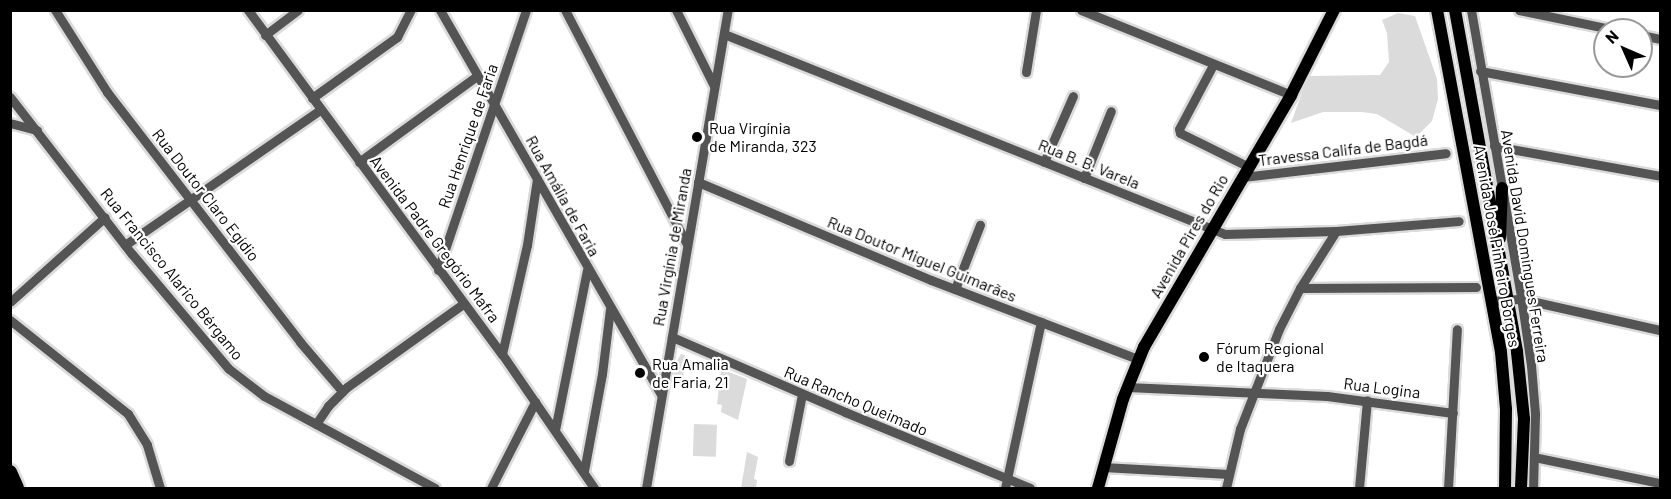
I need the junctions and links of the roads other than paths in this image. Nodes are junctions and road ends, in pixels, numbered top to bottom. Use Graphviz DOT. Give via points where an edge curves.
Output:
graph roads {
  1 [pos="55,10"];
  2 [pos="248,10"];
  3 [pos="298,10"];
  4 [pos="411,10"];
  5 [pos="440,10"];
  6 [pos="526,10"];
  7 [pos="565,10"];
  8 [pos="676,10"];
  9 [pos="728,10"];
  10 [pos="1036,10"];
  11 [pos="1081,10"];
  12 [pos="1334,10"];
  13 [pos="1436,10"];
  14 [pos="1455,10"];
  15 [pos="1470,10"];
  16 [pos="1519,10"];
  17 [pos="1593,25"];
  18 [pos="724,34"];
  19 [pos="266,35"];
  20 [pos="1213,64"];
  21 [pos="1480,71"];
  22 [pos="1026,72"];
  23 [pos="477,76"];
  24 [pos="715,87"];
  25 [pos="1291,95"];
  26 [pos="1073,96"];
  27 [pos="10,97"];
  28 [pos="312,98"];
  29 [pos="1660,105"];
  30 [pos="496,106"];
  31 [pos="320,110"];
  32 [pos="1111,111"];
  33 [pos="10,123"];
  34 [pos="37,130"];
  35 [pos="1494,146"];
  36 [pos="1446,153"];
  37 [pos="359,162"];
  38 [pos="1044,162"];
  39 [pos="1246,172"];
  40 [pos="1660,176"];
  41 [pos="1083,178"];
  42 [pos="537,179"];
  43 [pos="698,182"];
  44 [pos="1502,188"];
  45 [pos="191,200"];
  46 [pos="105,217"];
  47 [pos="1460,221"];
  48 [pos="980,225"];
  49 [pos="1212,229"];
  50 [pos="1336,231"];
  51 [pos="687,244"];
  52 [pos="125,245"];
  53 [pos="1499,254"];
  54 [pos="438,270"];
  55 [pos="587,270"];
  56 [pos="1476,286"];
  57 [pos="1300,288"];
  58 [pos="955,289"];
  59 [pos="1507,299"];
  60 [pos="1522,299"];
  61 [pos="1491,301"];
  62 [pos="10,302"];
  63 [pos="463,304"];
  64 [pos="610,309"];
  65 [pos="10,320"];
  66 [pos="1041,322"];
  67 [pos="1458,329"];
  68 [pos="1660,330"];
  69 [pos="672,337"];
  70 [pos="502,354"];
  71 [pos="1138,359"];
  72 [pos="1127,387"];
  73 [pos="342,392"];
  74 [pos="1252,392"];
  75 [pos="802,394"];
  76 [pos="661,395"];
  77 [pos="1366,400"];
  78 [pos="535,402"];
  79 [pos="1453,413"];
  80 [pos="316,424"];
  81 [pos="555,430"];
  82 [pos="1534,457"];
  83 [pos="789,461"];
  84 [pos="1103,466"];
  85 [pos="584,471"];
  86 [pos="10,472"];
  87 [pos="1229,474"];
  88 [pos="1660,483"];
  89 [pos="1006,485"];
  90 [pos="647,488"];
  91 [pos="17,489"];
  92 [pos="160,489"];
  93 [pos="435,489"];
  94 [pos="490,489"];
  95 [pos="594,489"];
  96 [pos="1030,489"];
  97 [pos="1098,489"];
  98 [pos="1226,489"];
  99 [pos="1359,489"];
  100 [pos="1448,489"];
  101 [pos="1505,489"];
  102 [pos="1521,489"];
  103 [pos="1533,489"];
  1 -- 45 [label="street, Rua Doutor Claro Egídio" via="107,92"];
  2 -- 19 [label="street, Avenida Padre Gregório Mafra"];
  3 -- 19 [label="street"];
  4 -- 28 [label="street" via="397,37"];
  5 -- 23 [label="street, Rua Amália de Faria"];
  6 -- 30 [label="street, Rua Henrique de Faria"];
  7 -- 51 [label="street"];
  8 -- 24 [label="street"];
  9 -- 18 [label="street, Rua Virgínia de Miranda"];
  10 -- 22 [label="street"];
  11 -- 20 [label="street"];
  12 -- 25 [label="main road, Avenida Pires do Rio"];
  13 -- 61 [label="main road, Avenida José Pinheiro Borges"];
  14 -- 53 [label="main road, Avenida José Pinheiro Borges"];
  15 -- 21 [label="street, Avenida David Domingues Ferreira"];
  16 -- 17 [label="street"];
  18 -- 24 [label="street, Rua Virgínia de Miranda"];
  18 -- 38 [label="street, Rua B. B. Varela"];
  19 -- 28 [label="street, Avenida Padre Gregório Mafra"];
  20 -- 25 [label="street"];
  20 -- 39 [label="street" via="1180,133"];
  21 -- 29 [label="street"];
  21 -- 35 [label="street, Avenida David Domingues Ferreira"];
  23 -- 30 [label="street, Rua Amália de Faria"];
  23 -- 37 [label="street"];
  24 -- 43 [label="street, Rua Virgínia de Miranda"];
  25 -- 39 [label="main road, Avenida Pires do Rio"];
  26 -- 38 [label="street"];
  27 -- 34 [label="street, Rua Francisco Alarico Bérgamo"];
  28 -- 31 [label="street, Avenida Padre Gregório Mafra"];
  30 -- 42 [label="street, Rua Amália de Faria"];
  30 -- 54 [label="street, Rua Henrique de Faria"];
  31 -- 37 [label="street, Avenida Padre Gregório Mafra"];
  31 -- 45 [label="street"];
  32 -- 41 [label="street"];
  33 -- 34 [label="street"];
  34 -- 46 [label="street, Rua Francisco Alarico Bérgamo"];
  35 -- 40 [label="street"];
  35 -- 44 [label="street, Avenida David Domingues Ferreira"];
  36 -- 39 [label="street, Travessa Califa de Bagdá"];
  37 -- 54 [label="street, Avenida Padre Gregório Mafra"];
  38 -- 41 [label="street, Rua B. B. Varela"];
  39 -- 49 [label="main road, Avenida Pires do Rio"];
  41 -- 49 [label="street, Rua B. B. Varela"];
  42 -- 55 [label="street, Rua Amália de Faria"];
  42 -- 70 [label="street" via="527,245"];
  43 -- 51 [label="street, Rua Virgínia de Miranda"];
  43 -- 58 [label="street, Rua Doutor Miguel Guimarães"];
  44 -- 53 [label="main road"];
  44 -- 60 [label="street, Avenida David Domingues Ferreira"];
  45 -- 52 [label="street"];
  45 -- 73 [label="street, Rua Doutor Claro Egídio"];
  46 -- 52 [label="street, Rua Francisco Alarico Bérgamo"];
  46 -- 62 [label="street"];
  47 -- 50 [label="street, Rua B. B. Varela"];
  48 -- 58 [label="street"];
  49 -- 50 [label="street, Rua B. B. Varela" via="1233,234"];
  49 -- 71 [label="main road, Avenida Pires do Rio"];
  50 -- 57 [label="street"];
  51 -- 69 [label="street, Rua Virgínia de Miranda"];
  52 -- 80 [label="street, Rua Francisco Alarico Bérgamo" via="229,369 264,396"];
  53 -- 59 [label="main road, Avenida José Pinheiro Borges"];
  54 -- 63 [label="street, Avenida Padre Gregório Mafra"];
  55 -- 64 [label="street, Rua Amália de Faria"];
  55 -- 81 [label="street"];
  56 -- 57 [label="street"];
  57 -- 74 [label="street"];
  58 -- 66 [label="street, Rua Doutor Miguel Guimarães"];
  59 -- 60 [label="street"];
  59 -- 61 [label="street"];
  59 -- 102 [label="main road, Avenida José Pinheiro Borges" via="1524,419"];
  60 -- 68 [label="street"];
  60 -- 82 [label="street, Avenida David Domingues Ferreira" via="1535,414"];
  61 -- 101 [label="main road, Avenida José Pinheiro Borges" via="1506,409"];
  63 -- 70 [label="street, Avenida Padre Gregório Mafra"];
  63 -- 73 [label="street"];
  64 -- 76 [label="street, Rua Amália de Faria"];
  64 -- 85 [label="street"];
  65 -- 92 [label="street" via="128,414 147,446"];
  66 -- 71 [label="street, Rua Doutor Miguel Guimarães"];
  66 -- 89 [label="street"];
  67 -- 79 [label="street"];
  69 -- 75 [label="street, Rua Rancho Queimado"];
  69 -- 76 [label="street, Rua Virgínia de Miranda"];
  70 -- 78 [label="street, Avenida Padre Gregório Mafra"];
  71 -- 72 [label="main road, Avenida Pires do Rio"];
  72 -- 74 [label="street, Rua Logina"];
  72 -- 84 [label="main road, Avenida Pires do Rio"];
  73 -- 80 [label="street"];
  74 -- 77 [label="street, Rua Logina"];
  74 -- 87 [label="street"];
  75 -- 83 [label="street"];
  75 -- 89 [label="street, Rua Rancho Queimado"];
  76 -- 90 [label="street, Rua Virgínia de Miranda"];
  77 -- 79 [label="street, Rua Logina"];
  77 -- 99 [label="street"];
  78 -- 81 [label="street, Avenida Padre Gregório Mafra"];
  78 -- 94 [label="street"];
  79 -- 100 [label="street"];
  80 -- 93 [label="street, Rua Francisco Alarico Bérgamo"];
  81 -- 85 [label="street, Avenida Padre Gregório Mafra"];
  82 -- 88 [label="street"];
  82 -- 103 [label="street, Avenida David Domingues Ferreira"];
  84 -- 87 [label="street"];
  84 -- 97 [label="main road, Avenida Pires do Rio"];
  85 -- 95 [label="street, Avenida Padre Gregório Mafra"];
  86 -- 91 [label="highway"];
  87 -- 98 [label="street"];
  89 -- 96 [label="street, Rua Rancho Queimado"];
}
